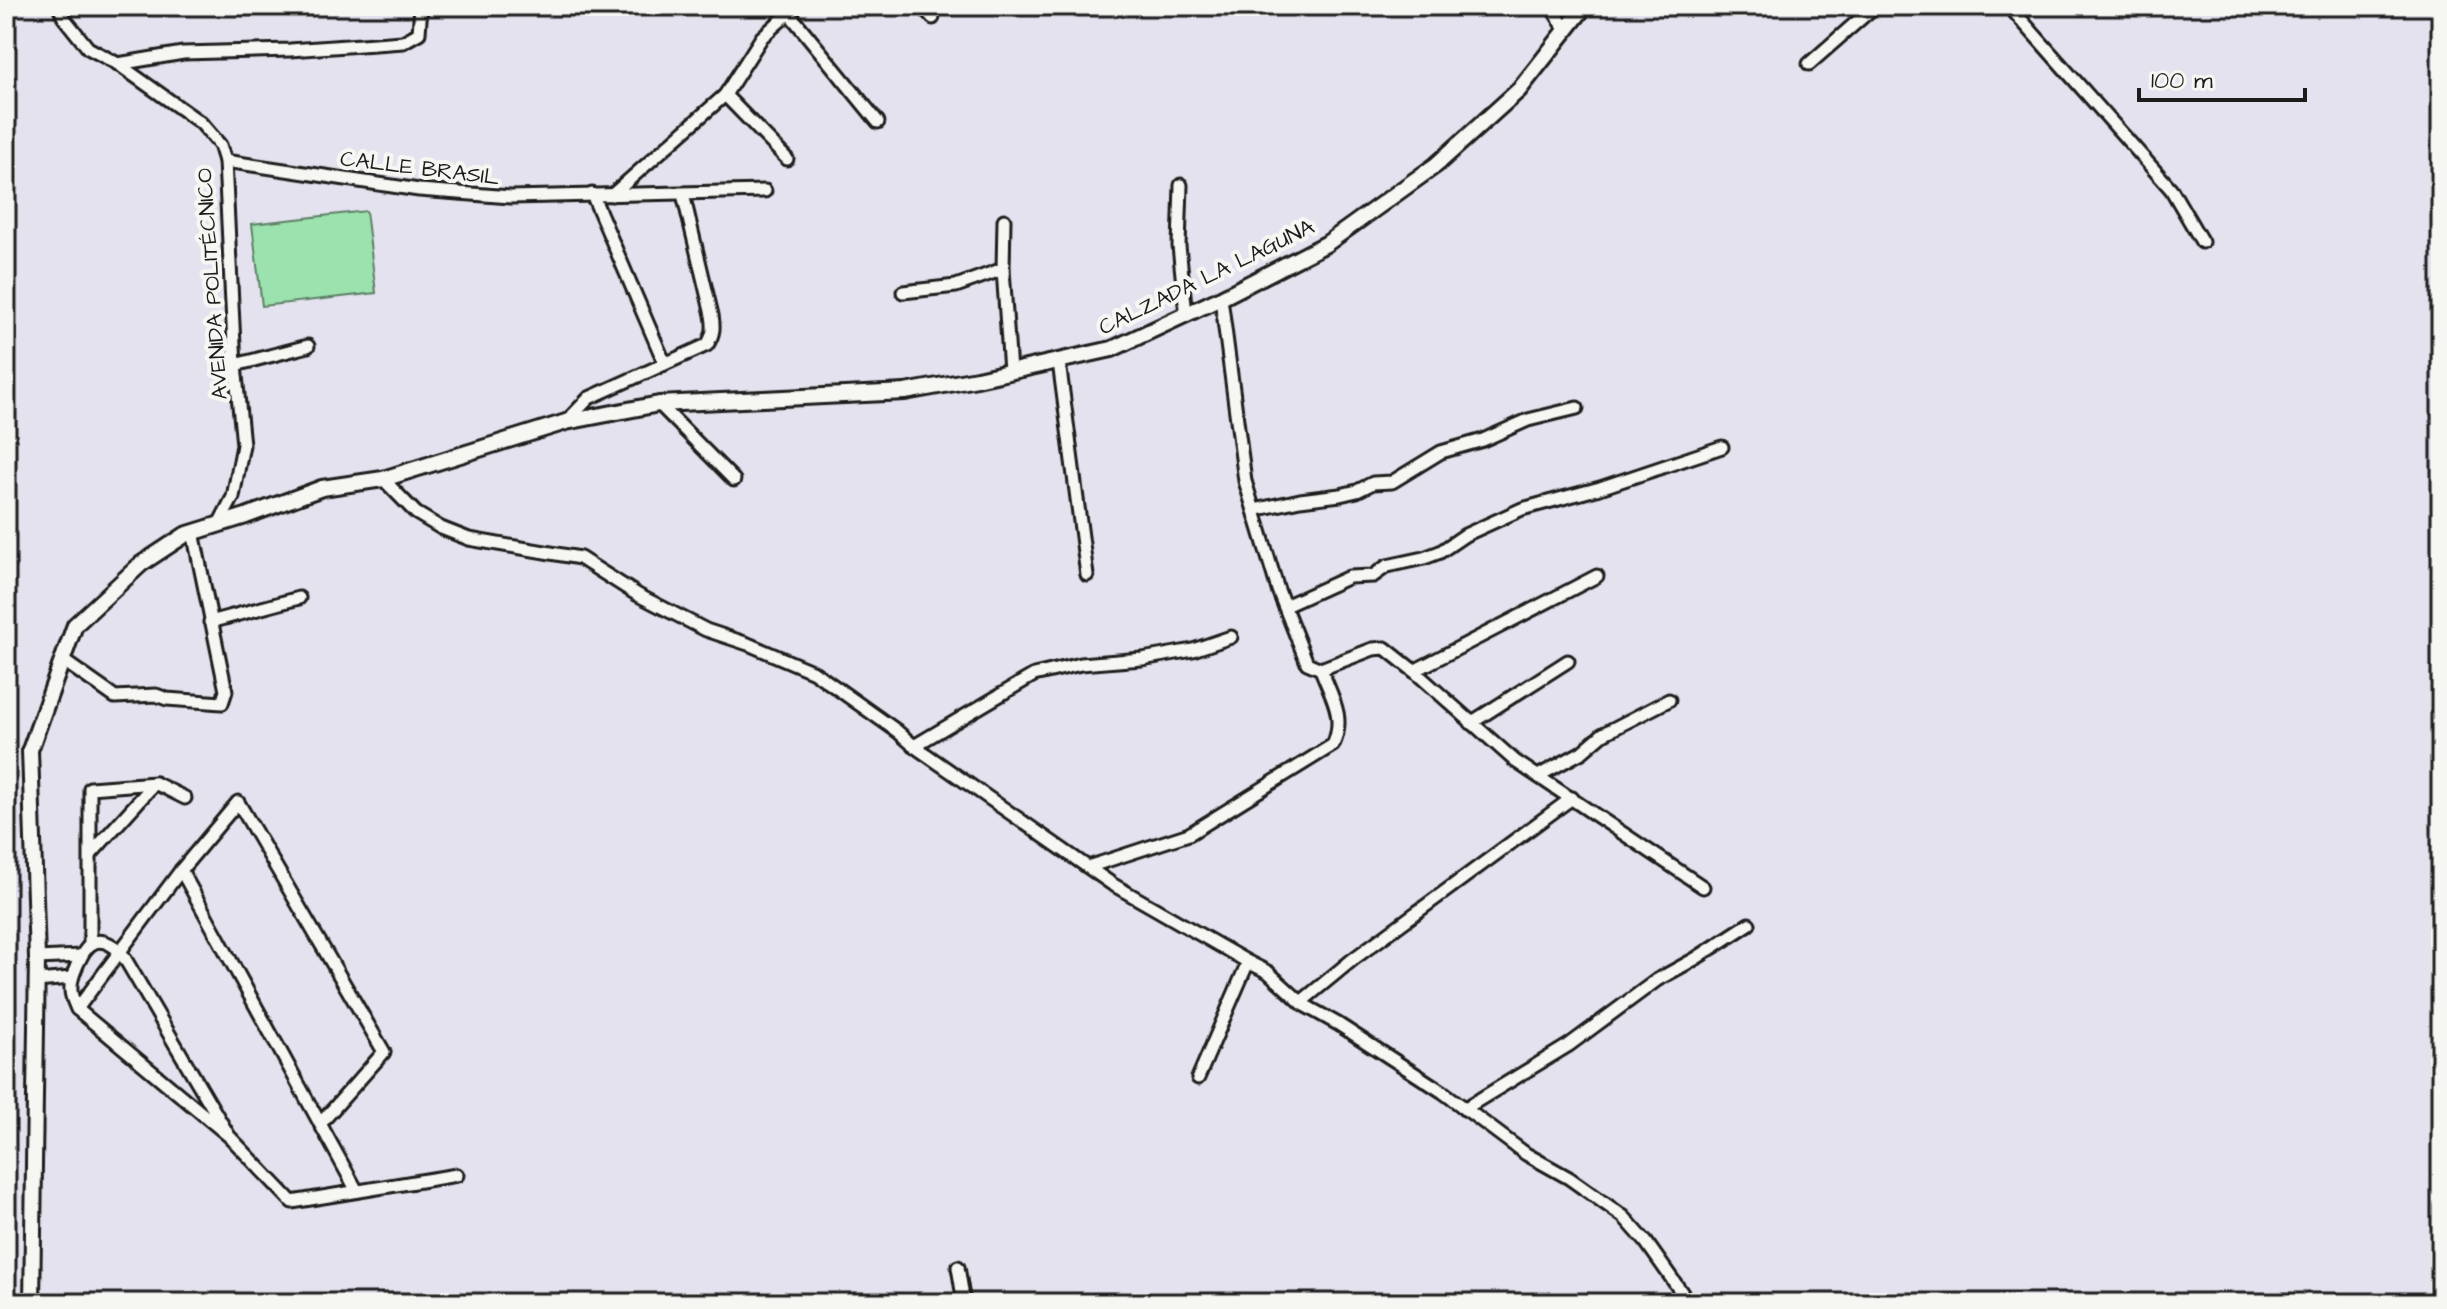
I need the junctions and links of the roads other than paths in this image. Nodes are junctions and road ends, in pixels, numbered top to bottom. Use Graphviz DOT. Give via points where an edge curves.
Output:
graph roads {
  1 [pos="59,6"];
  2 [pos="421,6"];
  3 [pos="922,6"];
  4 [pos="1551,6"];
  5 [pos="1585,6"];
  6 [pos="1875,6"];
  7 [pos="2009,6"];
  8 [pos="792,9"];
  9 [pos="933,18"];
  10 [pos="1566,30"];
  11 [pos="118,64"];
  12 [pos="1809,64"];
  13 [pos="725,95"];
  14 [pos="878,122"];
  15 [pos="787,159"];
  16 [pos="225,161"];
  17 [pos="1181,185"];
  18 [pos="765,191"];
  19 [pos="592,194"];
  20 [pos="683,194"];
  21 [pos="611,196"];
  22 [pos="1004,220"];
  23 [pos="2202,242"];
  24 [pos="1003,269"];
  25 [pos="903,292"];
  26 [pos="1221,298"];
  27 [pos="1186,314"];
  28 [pos="308,346"];
  29 [pos="1059,362"];
  30 [pos="665,364"];
  31 [pos="235,365"];
  32 [pos="1010,372"];
  33 [pos="659,404"];
  34 [pos="1577,408"];
  35 [pos="566,422"];
  36 [pos="1722,447"];
  37 [pos="383,479"];
  38 [pos="734,480"];
  39 [pos="1254,510"];
  40 [pos="219,524"];
  41 [pos="193,532"];
  42 [pos="1087,575"];
  43 [pos="1597,576"];
  44 [pos="299,598"];
  45 [pos="1285,606"];
  46 [pos="210,622"];
  47 [pos="1231,637"];
  48 [pos="61,659"];
  49 [pos="1568,661"];
  50 [pos="1321,669"];
  51 [pos="1414,671"];
  52 [pos="1669,700"];
  53 [pos="1471,723"];
  54 [pos="914,746"];
  55 [pos="1538,776"];
  56 [pos="155,783"];
  57 [pos="185,798"];
  58 [pos="1572,798"];
  59 [pos="91,854"];
  60 [pos="1088,867"];
  61 [pos="181,870"];
  62 [pos="1703,887"];
  63 [pos="1749,924"];
  64 [pos="90,944"];
  65 [pos="121,952"];
  66 [pos="81,956"];
  67 [pos="37,958"];
  68 [pos="1248,962"];
  69 [pos="72,978"];
  70 [pos="36,981"];
  71 [pos="1301,1002"];
  72 [pos="77,1009"];
  73 [pos="1198,1078"];
  74 [pos="1464,1109"];
  75 [pos="320,1124"];
  76 [pos="229,1136"];
  77 [pos="457,1175"];
  78 [pos="357,1191"];
  79 [pos="958,1267"];
  80 [pos="689,1301"];
  81 [pos="32,1303"];
  82 [pos="674,1303"];
  83 [pos="964,1303"];
  84 [pos="1689,1303"];
  1 -- 11 [label="street, AVENIDA POLITÉCNICO" via="88,48"];
  2 -- 11 [label="street" via="419,33 403,42 183,53"];
  3 -- 9 [label="street"];
  4 -- 10 [label="street"];
  5 -- 10 [label="street, CALZADA LA LAGUNA"];
  6 -- 12 [label="street"];
  7 -- 23 [label="street" via="2171,189"];
  8 -- 13 [label="street" via="762,37"];
  8 -- 14 [label="street"];
  10 -- 26 [label="street, CALZADA LA LAGUNA" via="1519,90 1436,165 1326,244"];
  11 -- 16 [label="street, AVENIDA POLITÉCNICO" via="201,123 220,145"];
  13 -- 15 [label="street"];
  13 -- 21 [label="street"];
  16 -- 19 [label="street, CALLE BRASIL" via="434,191 511,197"];
  16 -- 31 [label="street, AVENIDA POLITÉCNICO"];
  17 -- 27 [label="street" via="1179,237"];
  18 -- 20 [label="street, CALLE BRASIL"];
  19 -- 21 [label="street, CALLE BRASIL"];
  19 -- 30 [label="street"];
  20 -- 21 [label="street, CALLE BRASIL"];
  20 -- 30 [label="street" via="714,330 707,345"];
  22 -- 24 [label="street"];
  24 -- 25 [label="street" via="956,286"];
  24 -- 32 [label="street"];
  26 -- 27 [label="street, CALZADA LA LAGUNA"];
  26 -- 39 [label="street" via="1245,481"];
  27 -- 29 [label="street, CALZADA LA LAGUNA" via="1112,349"];
  28 -- 31 [label="street"];
  29 -- 32 [label="street, CALZADA LA LAGUNA"];
  29 -- 42 [label="street"];
  30 -- 35 [label="street" via="589,398"];
  31 -- 40 [label="street, AVENIDA POLITÉCNICO" via="243,445 233,497"];
  32 -- 33 [label="street, CALZADA LA LAGUNA" via="905,392"];
  33 -- 35 [label="street, CALZADA LA LAGUNA"];
  33 -- 38 [label="street"];
  34 -- 39 [label="street" via="1441,452 1392,482"];
  35 -- 37 [label="street, CALZADA LA LAGUNA"];
  36 -- 45 [label="street" via="1522,509 1440,552 1387,566 1373,576 1349,577"];
  37 -- 40 [label="street, CALZADA LA LAGUNA" via="322,488"];
  37 -- 54 [label="street" via="416,513 441,528 469,539 580,558 706,630 814,672"];
  39 -- 45 [label="street"];
  40 -- 41 [label="street, CALZADA LA LAGUNA"];
  41 -- 46 [label="street"];
  41 -- 48 [label="street, CALZADA LA LAGUNA" via="141,564 75,625"];
  43 -- 51 [label="street"];
  44 -- 46 [label="street"];
  45 -- 50 [label="street" via="1307,663"];
  46 -- 48 [label="street" via="226,691 222,703 156,695 115,697"];
  47 -- 54 [label="street" via="1193,650 1034,675"];
  48 -- 67 [label="street, CALZADA LA LAGUNA" via="30,750"];
  49 -- 53 [label="street"];
  50 -- 51 [label="street" via="1385,648"];
  50 -- 60 [label="street" via="1339,721 1333,745 1189,834"];
  51 -- 53 [label="street"];
  52 -- 55 [label="street"];
  53 -- 55 [label="street"];
  54 -- 60 [label="street"];
  55 -- 58 [label="street"];
  56 -- 57 [label="street"];
  56 -- 59 [label="street"];
  56 -- 59 [label="street" via="90,788"];
  58 -- 62 [label="street"];
  58 -- 71 [label="street"];
  59 -- 64 [label="street"];
  60 -- 68 [label="street"];
  61 -- 65 [label="street"];
  61 -- 75 [label="street"];
  61 -- 75 [label="street" via="238,802 384,1052"];
  63 -- 74 [label="street"];
  64 -- 65 [label="street" via="111,943"];
  64 -- 66 [label="street"];
  65 -- 72 [label="street"];
  65 -- 76 [label="street"];
  66 -- 67 [label="street"];
  66 -- 69 [label="street"];
  67 -- 70 [label="street, CALZADA LA LAGUNA"];
  68 -- 71 [label="street" via="1268,972"];
  68 -- 73 [label="street"];
  69 -- 70 [label="street"];
  69 -- 72 [label="street"];
  70 -- 81 [label="street, CALZADA LA LAGUNA"];
  71 -- 74 [label="street"];
  72 -- 76 [label="street"];
  74 -- 84 [label="street" via="1624,1217"];
  75 -- 78 [label="street"];
  76 -- 78 [label="street" via="292,1202"];
  77 -- 78 [label="street"];
  79 -- 83 [label="street"];
  80 -- 82 [label="street"];
}
